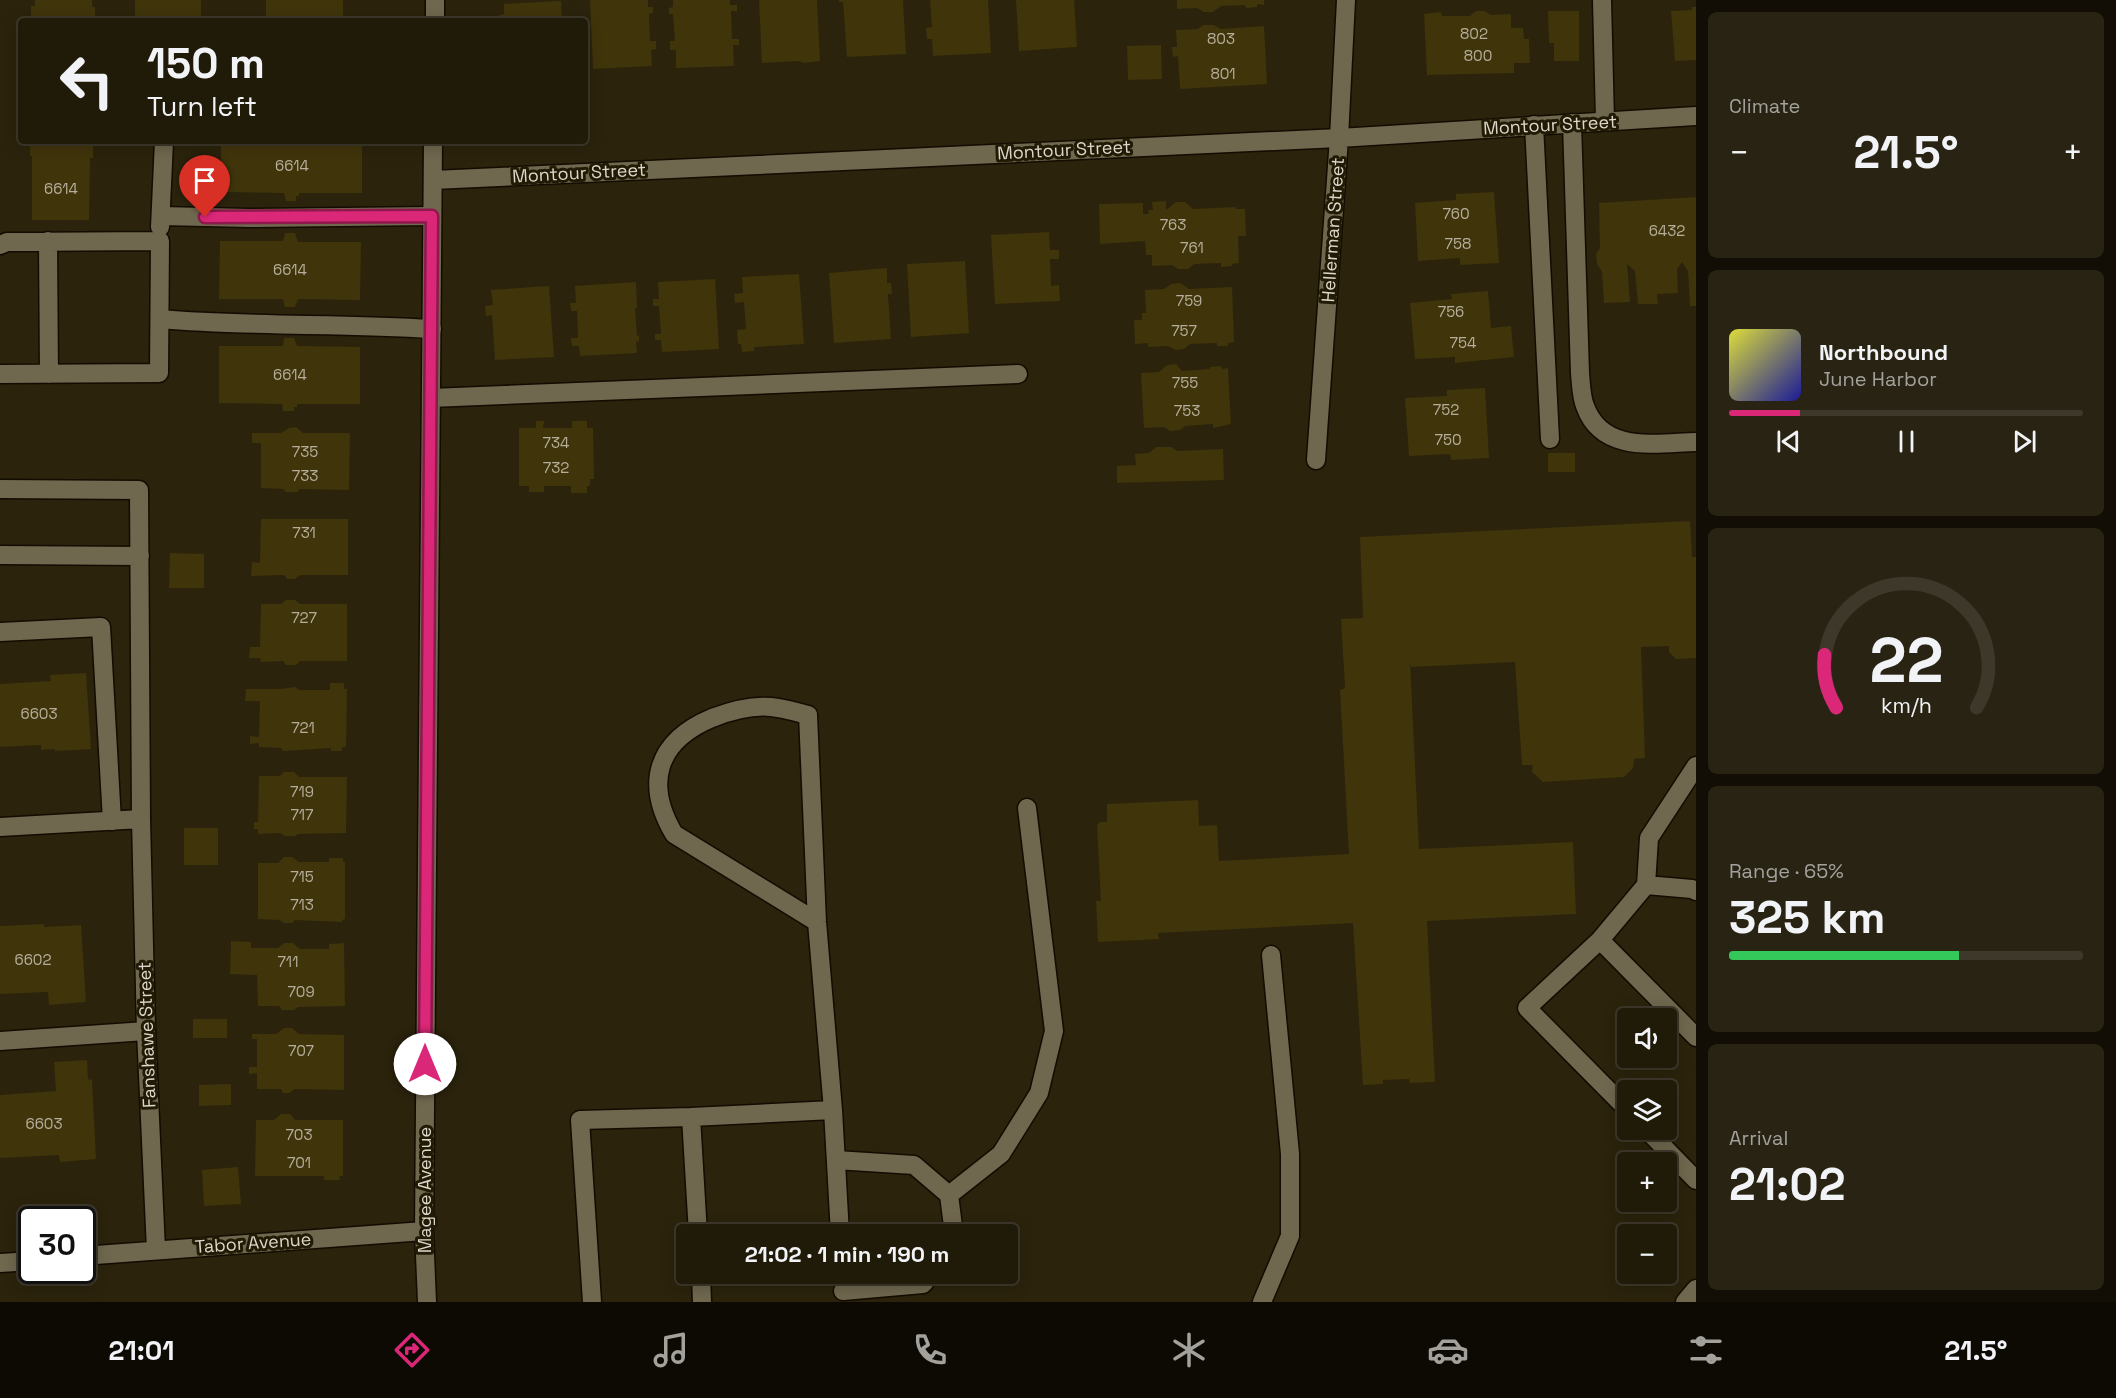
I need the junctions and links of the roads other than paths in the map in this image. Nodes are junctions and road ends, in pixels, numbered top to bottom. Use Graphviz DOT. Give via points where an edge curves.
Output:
graph roads {
  1 [pos="435,0"];
  2 [pos="1346,0"];
  3 [pos="1602,0"];
  4 [pos="435,18"];
  5 [pos="1696,116"];
  6 [pos="1605,121"];
  7 [pos="1572,123"];
  8 [pos="1534,125"];
  9 [pos="1339,138"];
  10 [pos="164,144"];
  11 [pos="433,144"];
  12 [pos="433,180"];
  13 [pos="160,216"];
  14 [pos="432,216"];
  15 [pos="160,241"];
  16 [pos="48,242"];
  17 [pos="0,245"];
  18 [pos="160,319"];
  19 [pos="432,329"];
  20 [pos="0,374"];
  21 [pos="49,374"];
  22 [pos="1018,374"];
  23 [pos="431,398"];
  24 [pos="1550,439"];
  25 [pos="1696,442"];
  26 [pos="1316,460"];
  27 [pos="0,489"];
  28 [pos="0,555"];
  29 [pos="140,556"];
  30 [pos="0,632"];
  31 [pos="1696,766"];
  32 [pos="1027,808"];
  33 [pos="141,819"];
  34 [pos="112,820"];
  35 [pos="0,827"];
  36 [pos="1646,885"];
  37 [pos="1696,891"];
  38 [pos="816,922"];
  39 [pos="1600,940"];
  40 [pos="1272,955"];
  41 [pos="146,1031"];
  42 [pos="1696,1037"];
  43 [pos="0,1041"];
  44 [pos="1617,1099"];
  45 [pos="833,1110"];
  46 [pos="691,1117"];
  47 [pos="1657,1140"];
  48 [pos="836,1160"];
  49 [pos="1696,1180"];
  50 [pos="949,1195"];
  51 [pos="697,1224"];
  52 [pos="839,1224"];
  53 [pos="953,1224"];
  54 [pos="424,1231"];
  55 [pos="156,1250"];
  56 [pos="96,1255"];
  57 [pos="18,1262"];
  58 [pos="0,1263"];
  59 [pos="701,1284"];
  60 [pos="923,1284"];
  61 [pos="843,1289"];
  62 [pos="1696,1289"];
  63 [pos="427,1302"];
  64 [pos="592,1302"];
  65 [pos="702,1302"];
  66 [pos="1262,1302"];
  67 [pos="1685,1302"];
  1 -- 4 [label="street"];
  2 -- 9 [label="street, Hellerman Street"];
  3 -- 6 [label="street"];
  5 -- 6 [label="street, Montour Street"];
  6 -- 7 [label="street, Montour Street"];
  7 -- 8 [label="street, Montour Street"];
  7 -- 25 [label="street" via="1580,373 1585,406 1599,430 1627,443"];
  8 -- 9 [label="street, Montour Street"];
  8 -- 24 [label="street"];
  9 -- 12 [label="street, Montour Street"];
  9 -- 26 [label="street, Hellerman Street"];
  10 -- 13 [label="street"];
  11 -- 12 [label="street, Magee Avenue"];
  12 -- 14 [label="street, Magee Avenue"];
  13 -- 14 [label="street"];
  13 -- 15 [label="street"];
  14 -- 19 [label="street, Magee Avenue"];
  15 -- 16 [label="street"];
  15 -- 18 [label="street"];
  16 -- 17 [label="street"];
  16 -- 21 [label="street"];
  18 -- 19 [label="street"];
  18 -- 21 [label="street" via="159,373"];
  19 -- 23 [label="street, Magee Avenue"];
  20 -- 21 [label="street"];
  22 -- 23 [label="street"];
  23 -- 54 [label="street, Magee Avenue"];
  27 -- 29 [label="street, Fanshawe Street" via="140,490"];
  28 -- 29 [label="street"];
  29 -- 33 [label="street, Fanshawe Street"];
  30 -- 34 [label="street" via="101,627"];
  31 -- 36 [label="street" via="1649,838"];
  32 -- 50 [label="street" via="1054,1031 1039,1093 1001,1154"];
  33 -- 34 [label="street"];
  33 -- 41 [label="street, Fanshawe Street"];
  34 -- 35 [label="street"];
  36 -- 37 [label="street"];
  36 -- 39 [label="street"];
  38 -- 38 [label="street" via="807,715 770,706 733,710 698,724 680,736 667,753 659,774 658,795 674,834"];
  38 -- 45 [label="street"];
  39 -- 42 [label="street"];
  39 -- 44 [label="street" via="1527,1008"];
  40 -- 66 [label="street" via="1290,1154 1290,1236"];
  41 -- 43 [label="street"];
  41 -- 55 [label="street, Fanshawe Street"];
  45 -- 46 [label="street"];
  45 -- 48 [label="street"];
  46 -- 51 [label="street"];
  46 -- 64 [label="street" via="580,1120"];
  47 -- 49 [label="street"];
  48 -- 50 [label="street" via="914,1164"];
  48 -- 52 [label="street"];
  50 -- 53 [label="street"];
  54 -- 55 [label="street, Tabor Avenue"];
  54 -- 63 [label="street, Magee Avenue"];
  55 -- 56 [label="street, Tabor Avenue"];
  57 -- 58 [label="street"];
  59 -- 65 [label="street"];
  60 -- 61 [label="street"];
  62 -- 67 [label="street"];
}
